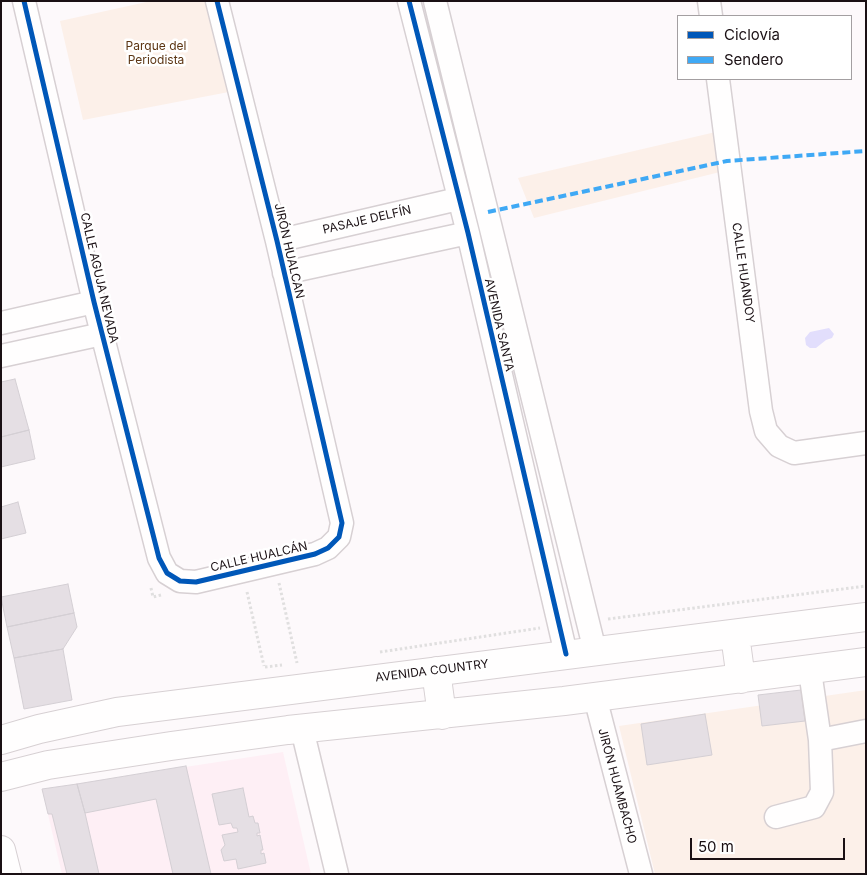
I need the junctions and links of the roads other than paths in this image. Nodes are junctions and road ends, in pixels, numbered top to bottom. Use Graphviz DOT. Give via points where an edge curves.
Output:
graph roads {
  1 [pos="24,1"];
  2 [pos="217,1"];
  3 [pos="409,1"];
  4 [pos="435,1"];
  5 [pos="709,1"];
  6 [pos="711,15"];
  7 [pos="718,80"];
  8 [pos="458,199"];
  9 [pos="468,233"];
  10 [pos="277,241"];
  11 [pos="284,273"];
  12 [pos="94,302"];
  13 [pos="1,323"];
  14 [pos="102,334"];
  15 [pos="1,356"];
  16 [pos="866,443"];
  17 [pos="339,507"];
  18 [pos="159,558"];
  19 [pos="866,617"];
  20 [pos="735,635"];
  21 [pos="595,651"];
  22 [pos="566,654"];
  23 [pos="866,662"];
  24 [pos="436,671"];
  25 [pos="810,671"];
  26 [pos="741,679"];
  27 [pos="595,697"];
  28 [pos="442,715"];
  29 [pos="302,729"];
  30 [pos="866,731"];
  31 [pos="1,740"];
  32 [pos="820,740"];
  33 [pos="1,777"];
  34 [pos="776,817"];
  35 [pos="1,850"];
  36 [pos="7,874"];
  37 [pos="337,874"];
  38 [pos="641,874"];
  1 -- 12 [label="street, CALLE AGUJA NEVADA"];
  2 -- 10 [label="street, JIRÓN HUALCAN"];
  3 -- 8 [label="street, AVENIDA SANTA"];
  4 -- 21 [label="street, AVENIDA SANTA"];
  5 -- 6 [label="street"];
  7 -- 16 [label="street, CALLE HUANDOY" via="766,431 779,446 794,453"];
  8 -- 9 [label="street, AVENIDA SANTA"];
  8 -- 10 [label="street, PASAJE DELFÍN"];
  9 -- 11 [label="street"];
  9 -- 22 [label="street, AVENIDA SANTA"];
  10 -- 11 [label="street, JIRÓN HUALCAN"];
  11 -- 17 [label="street, JIRÓN HUALCAN"];
  12 -- 13 [label="street"];
  12 -- 14 [label="street, CALLE AGUJA NEVADA"];
  14 -- 15 [label="street"];
  14 -- 18 [label="street, CALLE AGUJA NEVADA"];
  17 -- 18 [label="street, CALLE HUALCÁN" via="342,523 339,537 328,548 315,554 196,582 180,581 167,573"];
  19 -- 20 [label="main road, AVENIDA COUNTRY"];
  20 -- 21 [label="main road, AVENIDA COUNTRY"];
  20 -- 26 [label="main road"];
  21 -- 22 [label="main road, AVENIDA COUNTRY"];
  22 -- 24 [label="main road, AVENIDA COUNTRY"];
  23 -- 25 [label="main road"];
  24 -- 28 [label="main road"];
  24 -- 31 [label="main road, AVENIDA COUNTRY" via="117,712"];
  25 -- 26 [label="main road"];
  25 -- 32 [label="street"];
  26 -- 27 [label="main road"];
  27 -- 28 [label="main road"];
  27 -- 38 [label="street, JIRÓN HUAMBACHO"];
  28 -- 29 [label="main road"];
  29 -- 33 [label="main road" via="133,751 48,765"];
  29 -- 37 [label="street"];
  30 -- 32 [label="street"];
  32 -- 34 [label="street" via="822,792 814,807"];
  35 -- 36 [label="main road"];
}
